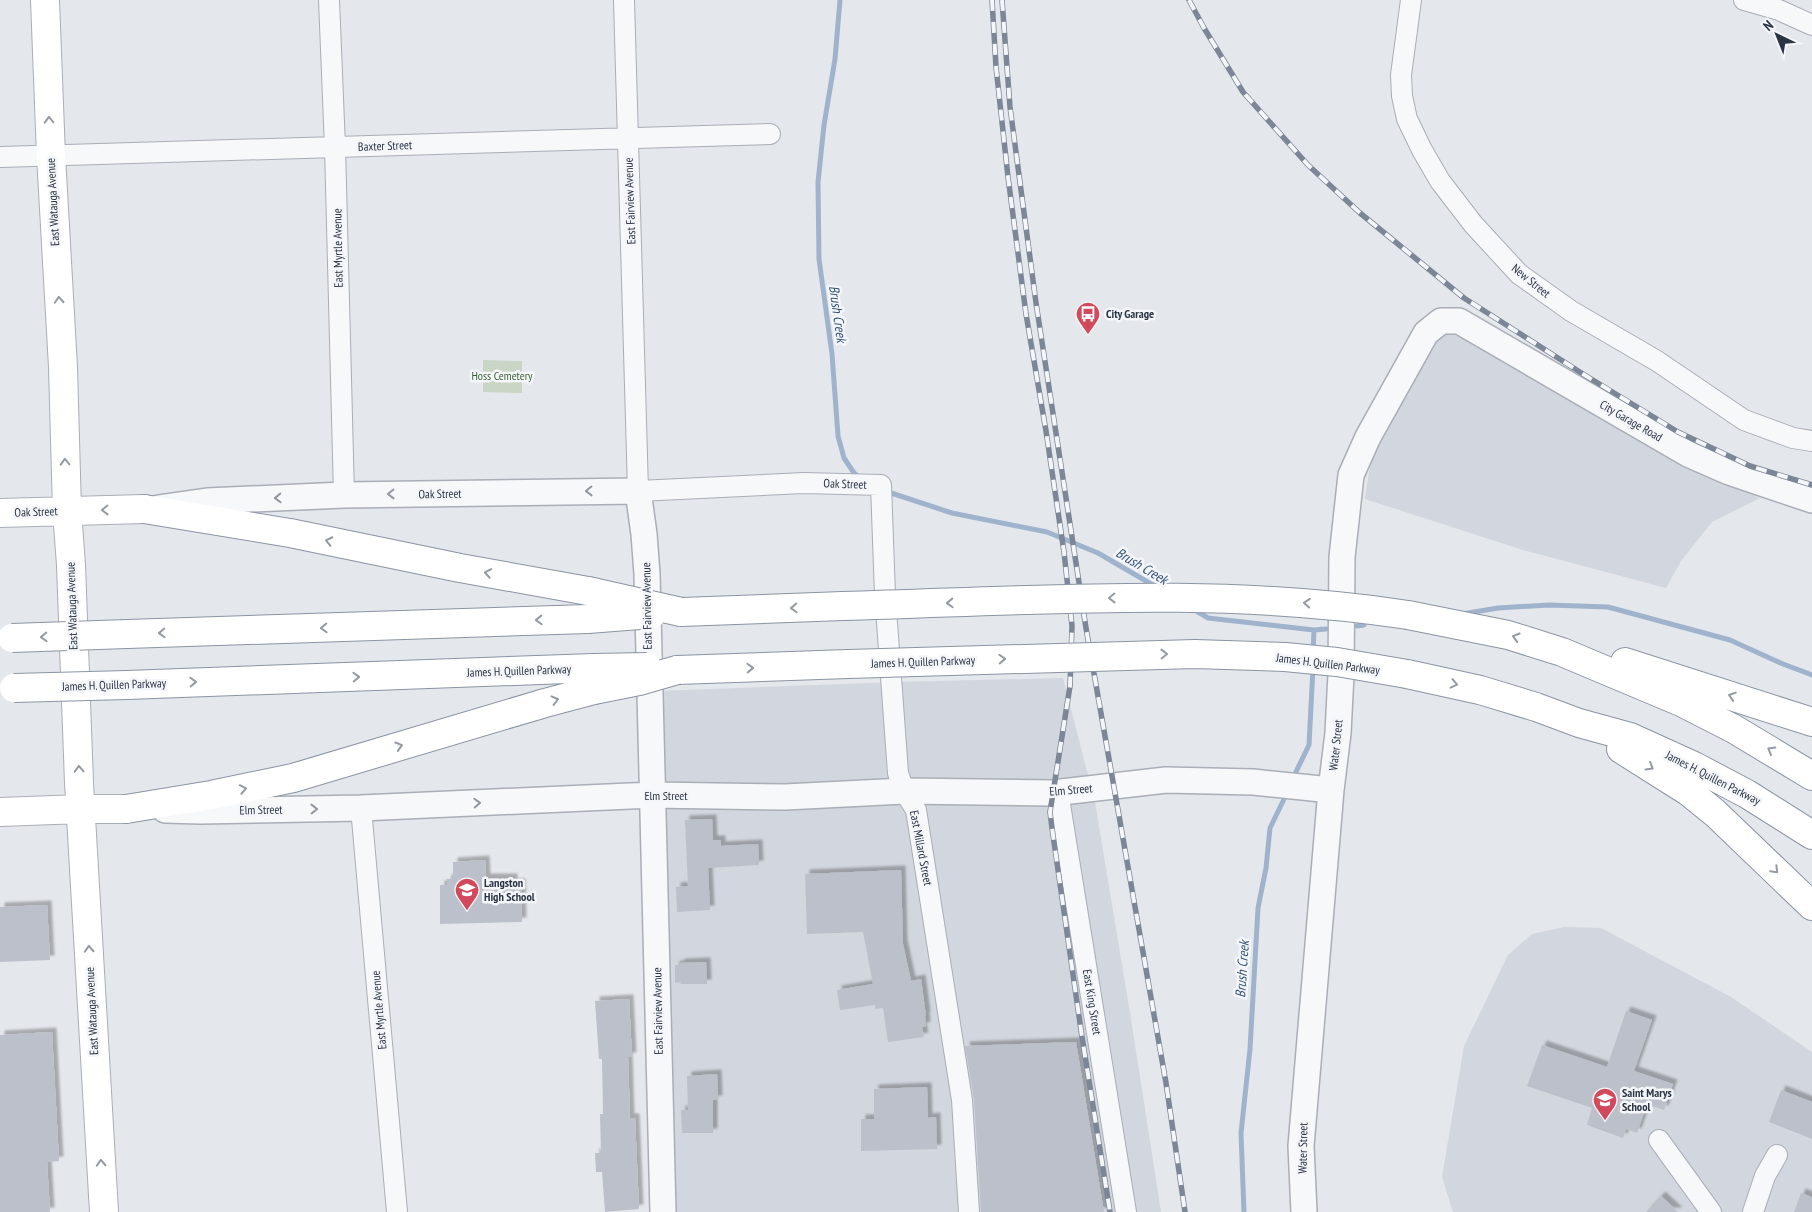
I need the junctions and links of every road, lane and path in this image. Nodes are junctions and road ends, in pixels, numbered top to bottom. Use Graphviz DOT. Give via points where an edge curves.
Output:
graph roads {
  1 [pos="45,0"];
  2 [pos="329,0"];
  3 [pos="624,0"];
  4 [pos="1411,0"];
  5 [pos="1744,0"];
  6 [pos="1812,25"];
  7 [pos="770,134"];
  8 [pos="628,138"];
  9 [pos="335,147"];
  10 [pos="51,156"];
  11 [pos="0,158"];
  12 [pos="1459,321"];
  13 [pos="1812,441"];
  14 [pos="881,485"];
  15 [pos="638,490"];
  16 [pos="344,495"];
  17 [pos="1812,500"];
  18 [pos="144,510"];
  19 [pos="67,511"];
  20 [pos="0,513"];
  21 [pos="691,612"];
  22 [pos="6,639"];
  23 [pos="1562,652"];
  24 [pos="594,679"];
  25 [pos="7,688"];
  26 [pos="1812,722"];
  27 [pos="1579,723"];
  28 [pos="1812,776"];
  29 [pos="1320,789"];
  30 [pos="904,792"];
  31 [pos="1058,792"];
  32 [pos="652,795"];
  33 [pos="361,808"];
  34 [pos="81,809"];
  35 [pos="126,809"];
  36 [pos="0,812"];
  37 [pos="1812,835"];
  38 [pos="1812,906"];
  39 [pos="1659,1140"];
  40 [pos="1777,1155"];
  41 [pos="104,1212"];
  42 [pos="397,1212"];
  43 [pos="663,1212"];
  44 [pos="969,1212"];
  45 [pos="1126,1212"];
  46 [pos="1304,1212"];
  47 [pos="1711,1212"];
  48 [pos="1753,1212"];
  10 -- 1 [label="main road, East Watauga Avenue, one-way"];
  2 -- 9 [label="street, East Myrtle Avenue"];
  3 -- 8 [label="street, East Fairview Avenue"];
  4 -- 13 [label="street, New Street" via="1401,75 1407,119 1440,180 1473,224 1519,274 1571,312 1657,361 1744,420 1793,438"];
  5 -- 6 [label="street" via="1779,10"];
  7 -- 8 [label="street, Baxter Street"];
  8 -- 9 [label="street, Baxter Street"];
  8 -- 15 [label="street, East Fairview Avenue"];
  9 -- 10 [label="street, Baxter Street"];
  9 -- 16 [label="street, East Myrtle Avenue"];
  10 -- 11 [label="street, Baxter Street"];
  19 -- 10 [label="main road, East Watauga Avenue, one-way"];
  12 -- 17 [label="street, City Garage Road" via="1688,454 1729,472"];
  12 -- 29 [label="street, Water Street" via="1441,321 1426,333 1368,437 1351,475 1342,557 1338,733"];
  14 -- 15 [label="street, Oak Street" via="804,483"];
  14 -- 30 [label="street, East Millard Street" via="890,676 898,773"];
  15 -- 16 [label="street, Oak Street, one-way"];
  15 -- 32 [label="street, East Fairview Avenue" via="647,574"];
  16 -- 18 [label="street, Oak Street, one-way" via="207,501"];
  18 -- 19 [label="main road, Oak Street, one-way"];
  21 -- 18 [label="main road, one-way, bridge" via="290,533"];
  19 -- 20 [label="main road, Oak Street"];
  34 -- 19 [label="main road, East Watauga Avenue, one-way"];
  21 -- 22 [label="main road, one-way, bridge" via="588,619"];
  23 -- 21 [label="main road, one-way, bridge" via="1508,635 1408,615 1296,602 1170,598"];
  26 -- 23 [label="main road, one-way" via="1604,656"];
  28 -- 23 [label="main road, one-way" via="1690,706"];
  25 -- 24 [label="main road, James H. Quillen Parkway, one-way, bridge"];
  24 -- 27 [label="main road, James H. Quillen Parkway, one-way, bridge" via="637,666 689,670 1195,654 1285,657 1337,662 1480,690"];
  35 -- 24 [label="main road, one-way" via="293,778 546,702"];
  27 -- 37 [label="main road, James H. Quillen Parkway" via="1630,737 1694,766 1748,794"];
  27 -- 38 [label="main road, one-way" via="1689,792 1722,819"];
  29 -- 31 [label="street, Elm Street" via="1253,782 1166,780"];
  29 -- 46 [label="street, Water Street" via="1301,1146"];
  30 -- 31 [label="street, Elm Street"];
  30 -- 32 [label="street, Elm Street" via="785,797"];
  30 -- 44 [label="street, East Millard Street" via="916,810 961,1091"];
  31 -- 45 [label="street, East King Street"];
  33 -- 32 [label="street, Elm Street, one-way"];
  32 -- 43 [label="street, East Fairview Avenue"];
  35 -- 33 [label="street, Elm Street, one-way"];
  33 -- 42 [label="street, East Myrtle Avenue"];
  34 -- 35 [label="main road, Elm Street"];
  34 -- 36 [label="main road, Elm Street"];
  41 -- 34 [label="main road, East Watauga Avenue, one-way"];
  39 -- 47 [label="street"];
  40 -- 48 [label="street"];
}
